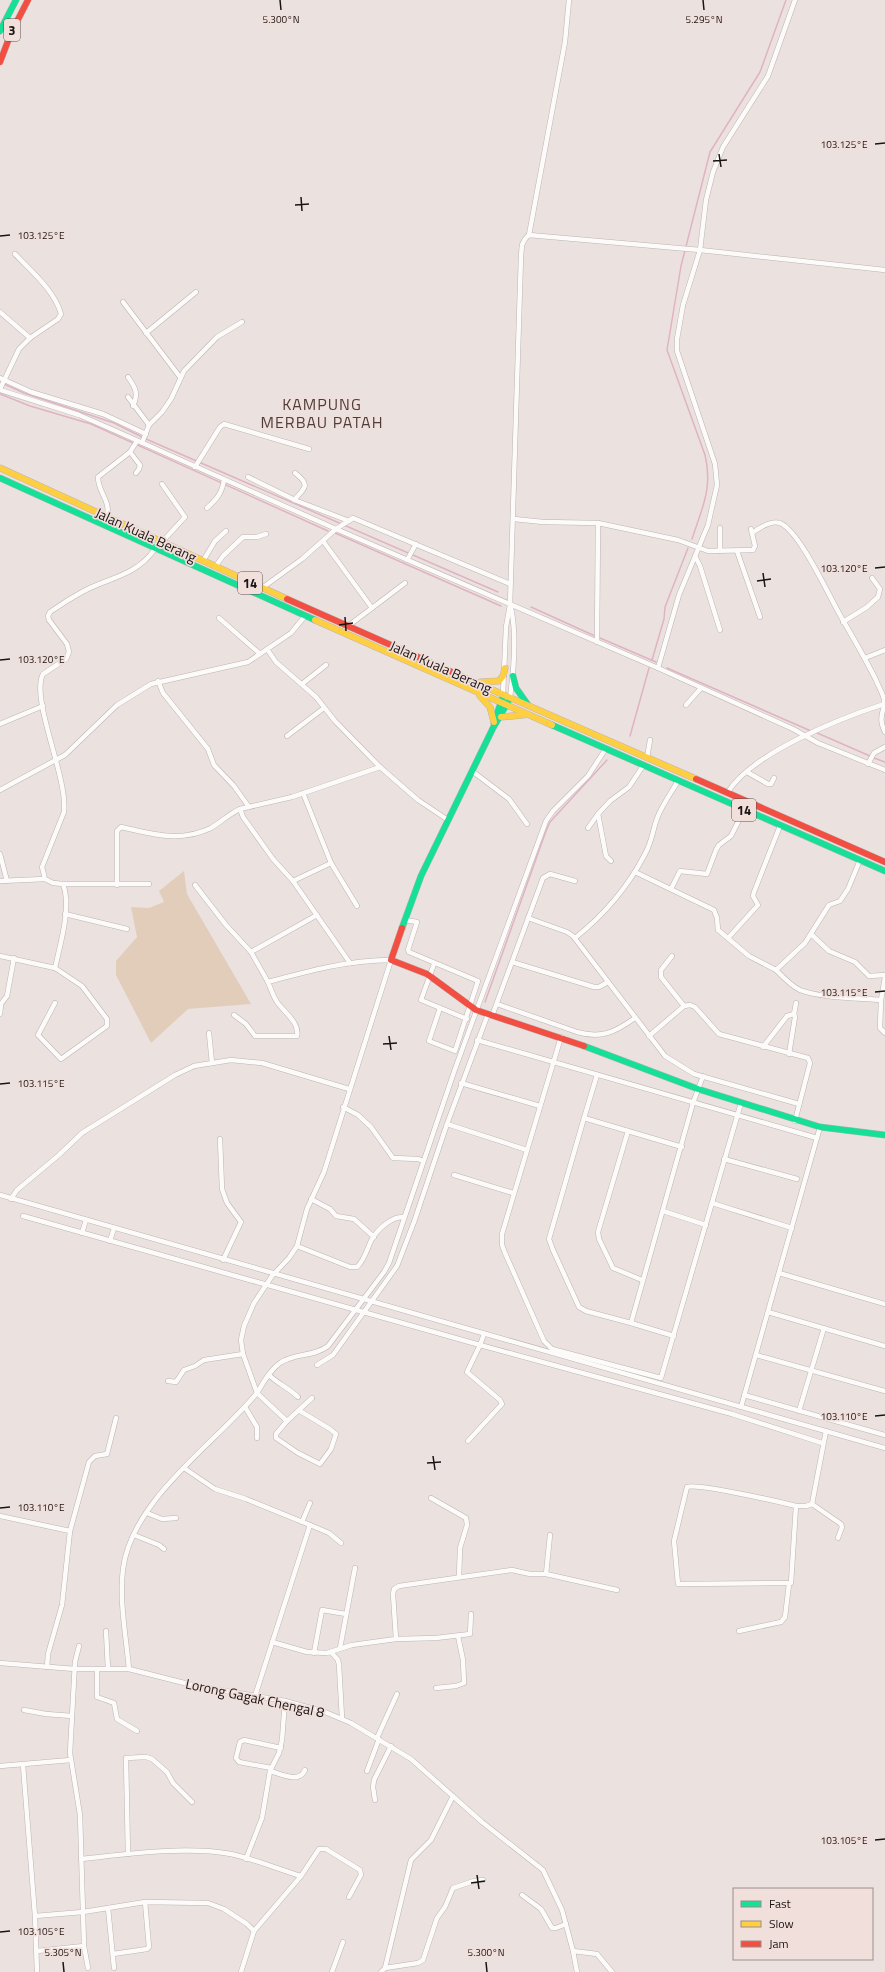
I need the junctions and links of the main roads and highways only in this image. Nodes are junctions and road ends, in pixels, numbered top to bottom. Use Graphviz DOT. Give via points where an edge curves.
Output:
graph roads {
  1 [pos="16,0"];
  2 [pos="28,0"];
  3 [pos="0,31"];
  4 [pos="0,62"];
  5 [pos="0,468"];
  6 [pos="0,478"];
  7 [pos="30,481"];
  8 [pos="56,504"];
  9 [pos="110,518"];
  10 [pos="109,528"];
  11 [pos="505,668"];
  12 [pos="513,676"];
  13 [pos="476,681"];
  14 [pos="476,692"];
  15 [pos="503,694"];
  16 [pos="510,697"];
  17 [pos="504,704"];
  18 [pos="529,706"];
  19 [pos="501,717"];
  20 [pos="532,717"];
  21 [pos="494,725"];
  22 [pos="861,851"];
  23 [pos="885,862"];
  24 [pos="868,864"];
  25 [pos="885,871"];
  26 [pos="885,1135"];
  1 -- 3 [label="main road"];
  2 -- 4 [label="main road, 3"];
  5 -- 7 [label="main road, Jalan Kuala Berang / 14"];
  6 -- 8 [label="main road, Jalan Kuala Berang / 14"];
  7 -- 8 [label="main road" via="54,496"];
  7 -- 9 [label="main road, Jalan Kuala Berang / 14"];
  8 -- 10 [label="main road, Jalan Kuala Berang / 14"];
  9 -- 10 [label="main road" via="107,522"];
  9 -- 13 [label="main road, Jalan Kuala Berang / 14" via="262,588"];
  10 -- 14 [label="main road, Jalan Kuala Berang / 14"];
  11 -- 13 [label="main road" via="499,681"];
  12 -- 18 [label="main road" via="516,688"];
  13 -- 15 [label="main road, Jalan Kuala Berang / 14"];
  14 -- 17 [label="main road, Jalan Kuala Berang / 14"];
  14 -- 21 [label="main road" via="490,707"];
  15 -- 16 [label="main road, Jalan Kuala Berang / 14"];
  15 -- 17 [label="main road"];
  16 -- 17 [label="main road"];
  16 -- 18 [label="main road, Jalan Kuala Berang / 14"];
  17 -- 19 [label="main road"];
  17 -- 20 [label="main road, Jalan Kuala Berang / 14"];
  17 -- 21 [label="main road"];
  18 -- 22 [label="main road, Jalan Kuala Berang / 14"];
  19 -- 20 [label="main road" via="517,714"];
  19 -- 21 [label="main road"];
  20 -- 24 [label="main road, Jalan Kuala Berang / 14"];
  21 -- 26 [label="main road" via="421,876 391,960 429,976 474,1008 490,1015 561,1037 698,1089 820,1127"];
  22 -- 23 [label="main road, Jalan Kuala Berang / 14"];
  22 -- 24 [label="main road" via="868,858"];
  24 -- 25 [label="main road, Jalan Kuala Berang / 14"];
}
